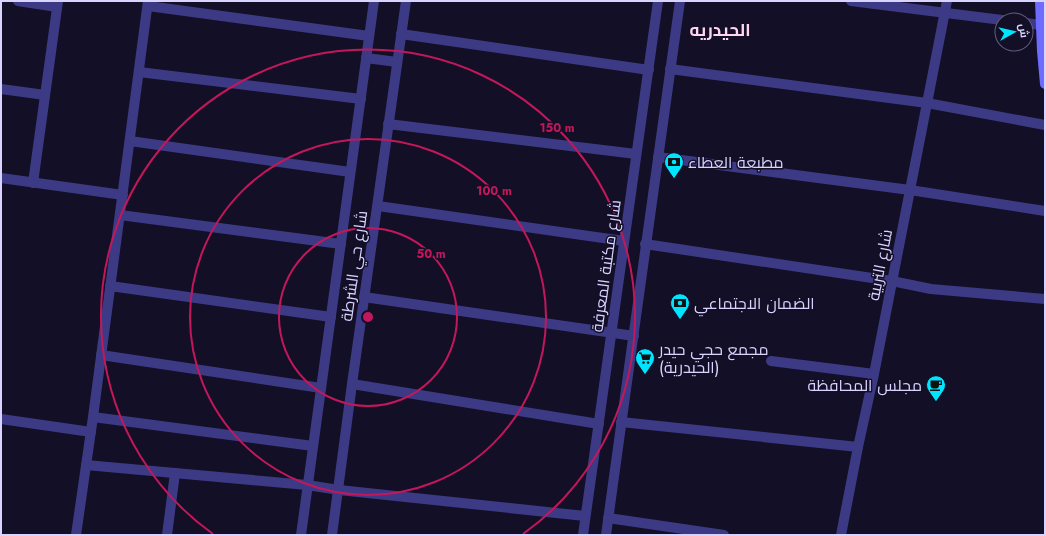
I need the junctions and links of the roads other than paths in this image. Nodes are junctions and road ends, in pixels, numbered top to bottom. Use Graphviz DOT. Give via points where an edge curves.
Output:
graph roads {
  1 [pos="18,1"];
  2 [pos="374,1"];
  3 [pos="406,1"];
  4 [pos="658,1"];
  5 [pos="680,1"];
  6 [pos="851,1"];
  7 [pos="947,1"];
  8 [pos="1040,1"];
  9 [pos="148,3"];
  10 [pos="57,4"];
  11 [pos="945,13"];
  12 [pos="994,19"];
  13 [pos="1034,24"];
  14 [pos="1041,25"];
  15 [pos="401,34"];
  16 [pos="369,36"];
  17 [pos="366,58"];
  18 [pos="397,62"];
  19 [pos="670,69"];
  20 [pos="649,70"];
  21 [pos="139,72"];
  22 [pos="1045,84"];
  23 [pos="1,89"];
  24 [pos="45,96"];
  25 [pos="361,99"];
  26 [pos="926,103"];
  27 [pos="388,124"];
  28 [pos="1045,125"];
  29 [pos="130,141"];
  30 [pos="636,154"];
  31 [pos="658,157"];
  32 [pos="350,172"];
  33 [pos="1,178"];
  34 [pos="33,183"];
  35 [pos="910,190"];
  36 [pos="123,195"];
  37 [pos="378,206"];
  38 [pos="1045,211"];
  39 [pos="120,215"];
  40 [pos="624,241"];
  41 [pos="341,244"];
  42 [pos="645,244"];
  43 [pos="892,281"];
  44 [pos="110,286"];
  45 [pos="364,298"];
  46 [pos="1045,299"];
  47 [pos="331,317"];
  48 [pos="612,332"];
  49 [pos="634,336"];
  50 [pos="101,355"];
  51 [pos="771,361"];
  52 [pos="874,374"];
  53 [pos="352,384"];
  54 [pos="321,388"];
  55 [pos="93,417"];
  56 [pos="1,419"];
  57 [pos="622,422"];
  58 [pos="599,424"];
  59 [pos="91,432"];
  60 [pos="313,446"];
  61 [pos="858,447"];
  62 [pos="86,465"];
  63 [pos="175,473"];
  64 [pos="308,485"];
  65 [pos="339,490"];
  66 [pos="585,516"];
  67 [pos="608,518"];
  68 [pos="704,533"];
  69 [pos="76,535"];
  70 [pos="167,535"];
  71 [pos="301,535"];
  72 [pos="332,535"];
  73 [pos="583,535"];
  74 [pos="606,535"];
  75 [pos="724,535"];
  76 [pos="841,535"];
  1 -- 10 [label="street"];
  2 -- 16 [label="street, شارع حي الشرطة"];
  3 -- 15 [label="street, شارع حي الشرطة"];
  4 -- 20 [label="street, شارع مكتبة المعرفة"];
  5 -- 19 [label="street"];
  6 -- 11 [label="street"];
  7 -- 11 [label="street, شارع التربية"];
  8 -- 14 [label="main road"];
  9 -- 16 [label="street"];
  9 -- 21 [label="street"];
  10 -- 24 [label="street"];
  11 -- 12 [label="street"];
  11 -- 26 [label="street, شارع التربية"];
  13 -- 14 [label="street"];
  14 -- 22 [label="main road"];
  15 -- 18 [label="street, شارع حي الشرطة"];
  15 -- 20 [label="street"];
  16 -- 17 [label="street, شارع حي الشرطة"];
  17 -- 18 [label="street"];
  17 -- 25 [label="street, شارع حي الشرطة"];
  18 -- 27 [label="street, شارع حي الشرطة"];
  19 -- 26 [label="street"];
  19 -- 31 [label="street"];
  20 -- 30 [label="street, شارع مكتبة المعرفة"];
  21 -- 25 [label="street"];
  21 -- 29 [label="street"];
  23 -- 24 [label="street"];
  24 -- 34 [label="street"];
  25 -- 32 [label="street, شارع حي الشرطة"];
  26 -- 28 [label="street"];
  26 -- 35 [label="street, شارع التربية"];
  27 -- 30 [label="street"];
  27 -- 37 [label="street, شارع حي الشرطة"];
  29 -- 32 [label="street"];
  29 -- 36 [label="street"];
  30 -- 40 [label="street, شارع مكتبة المعرفة"];
  31 -- 35 [label="street"];
  31 -- 42 [label="street"];
  32 -- 41 [label="street, شارع حي الشرطة"];
  33 -- 34 [label="street"];
  34 -- 36 [label="street"];
  35 -- 38 [label="street"];
  35 -- 43 [label="street, شارع التربية"];
  36 -- 39 [label="street"];
  37 -- 40 [label="street"];
  37 -- 45 [label="street, شارع حي الشرطة"];
  39 -- 41 [label="street"];
  39 -- 44 [label="street"];
  40 -- 48 [label="street, شارع مكتبة المعرفة"];
  41 -- 47 [label="street, شارع حي الشرطة"];
  42 -- 43 [label="street"];
  42 -- 49 [label="street"];
  43 -- 46 [label="street" via="931,288"];
  43 -- 52 [label="street, شارع التربية"];
  44 -- 47 [label="street"];
  44 -- 50 [label="street"];
  45 -- 48 [label="street"];
  45 -- 53 [label="street, شارع حي الشرطة"];
  47 -- 54 [label="street, شارع حي الشرطة"];
  48 -- 49 [label="street"];
  48 -- 58 [label="street, شارع مكتبة المعرفة"];
  49 -- 57 [label="street"];
  50 -- 54 [label="street"];
  50 -- 55 [label="street"];
  51 -- 52 [label="street"];
  52 -- 61 [label="street, شارع التربية"];
  53 -- 58 [label="street"];
  53 -- 65 [label="street, شارع حي الشرطة"];
  54 -- 60 [label="street, شارع حي الشرطة"];
  55 -- 59 [label="street"];
  55 -- 60 [label="street"];
  56 -- 59 [label="street"];
  57 -- 61 [label="street"];
  57 -- 67 [label="street"];
  58 -- 66 [label="street, شارع مكتبة المعرفة"];
  59 -- 62 [label="street"];
  60 -- 64 [label="street, شارع حي الشرطة"];
  61 -- 76 [label="street, شارع التربية"];
  62 -- 63 [label="street"];
  62 -- 69 [label="street"];
  63 -- 64 [label="street"];
  63 -- 70 [label="street"];
  64 -- 65 [label="street"];
  64 -- 71 [label="street, شارع حي الشرطة"];
  65 -- 66 [label="street"];
  65 -- 72 [label="street, شارع حي الشرطة"];
  66 -- 73 [label="street, شارع مكتبة المعرفة"];
  67 -- 68 [label="street"];
  67 -- 74 [label="street"];
  68 -- 75 [label="street"];
}
